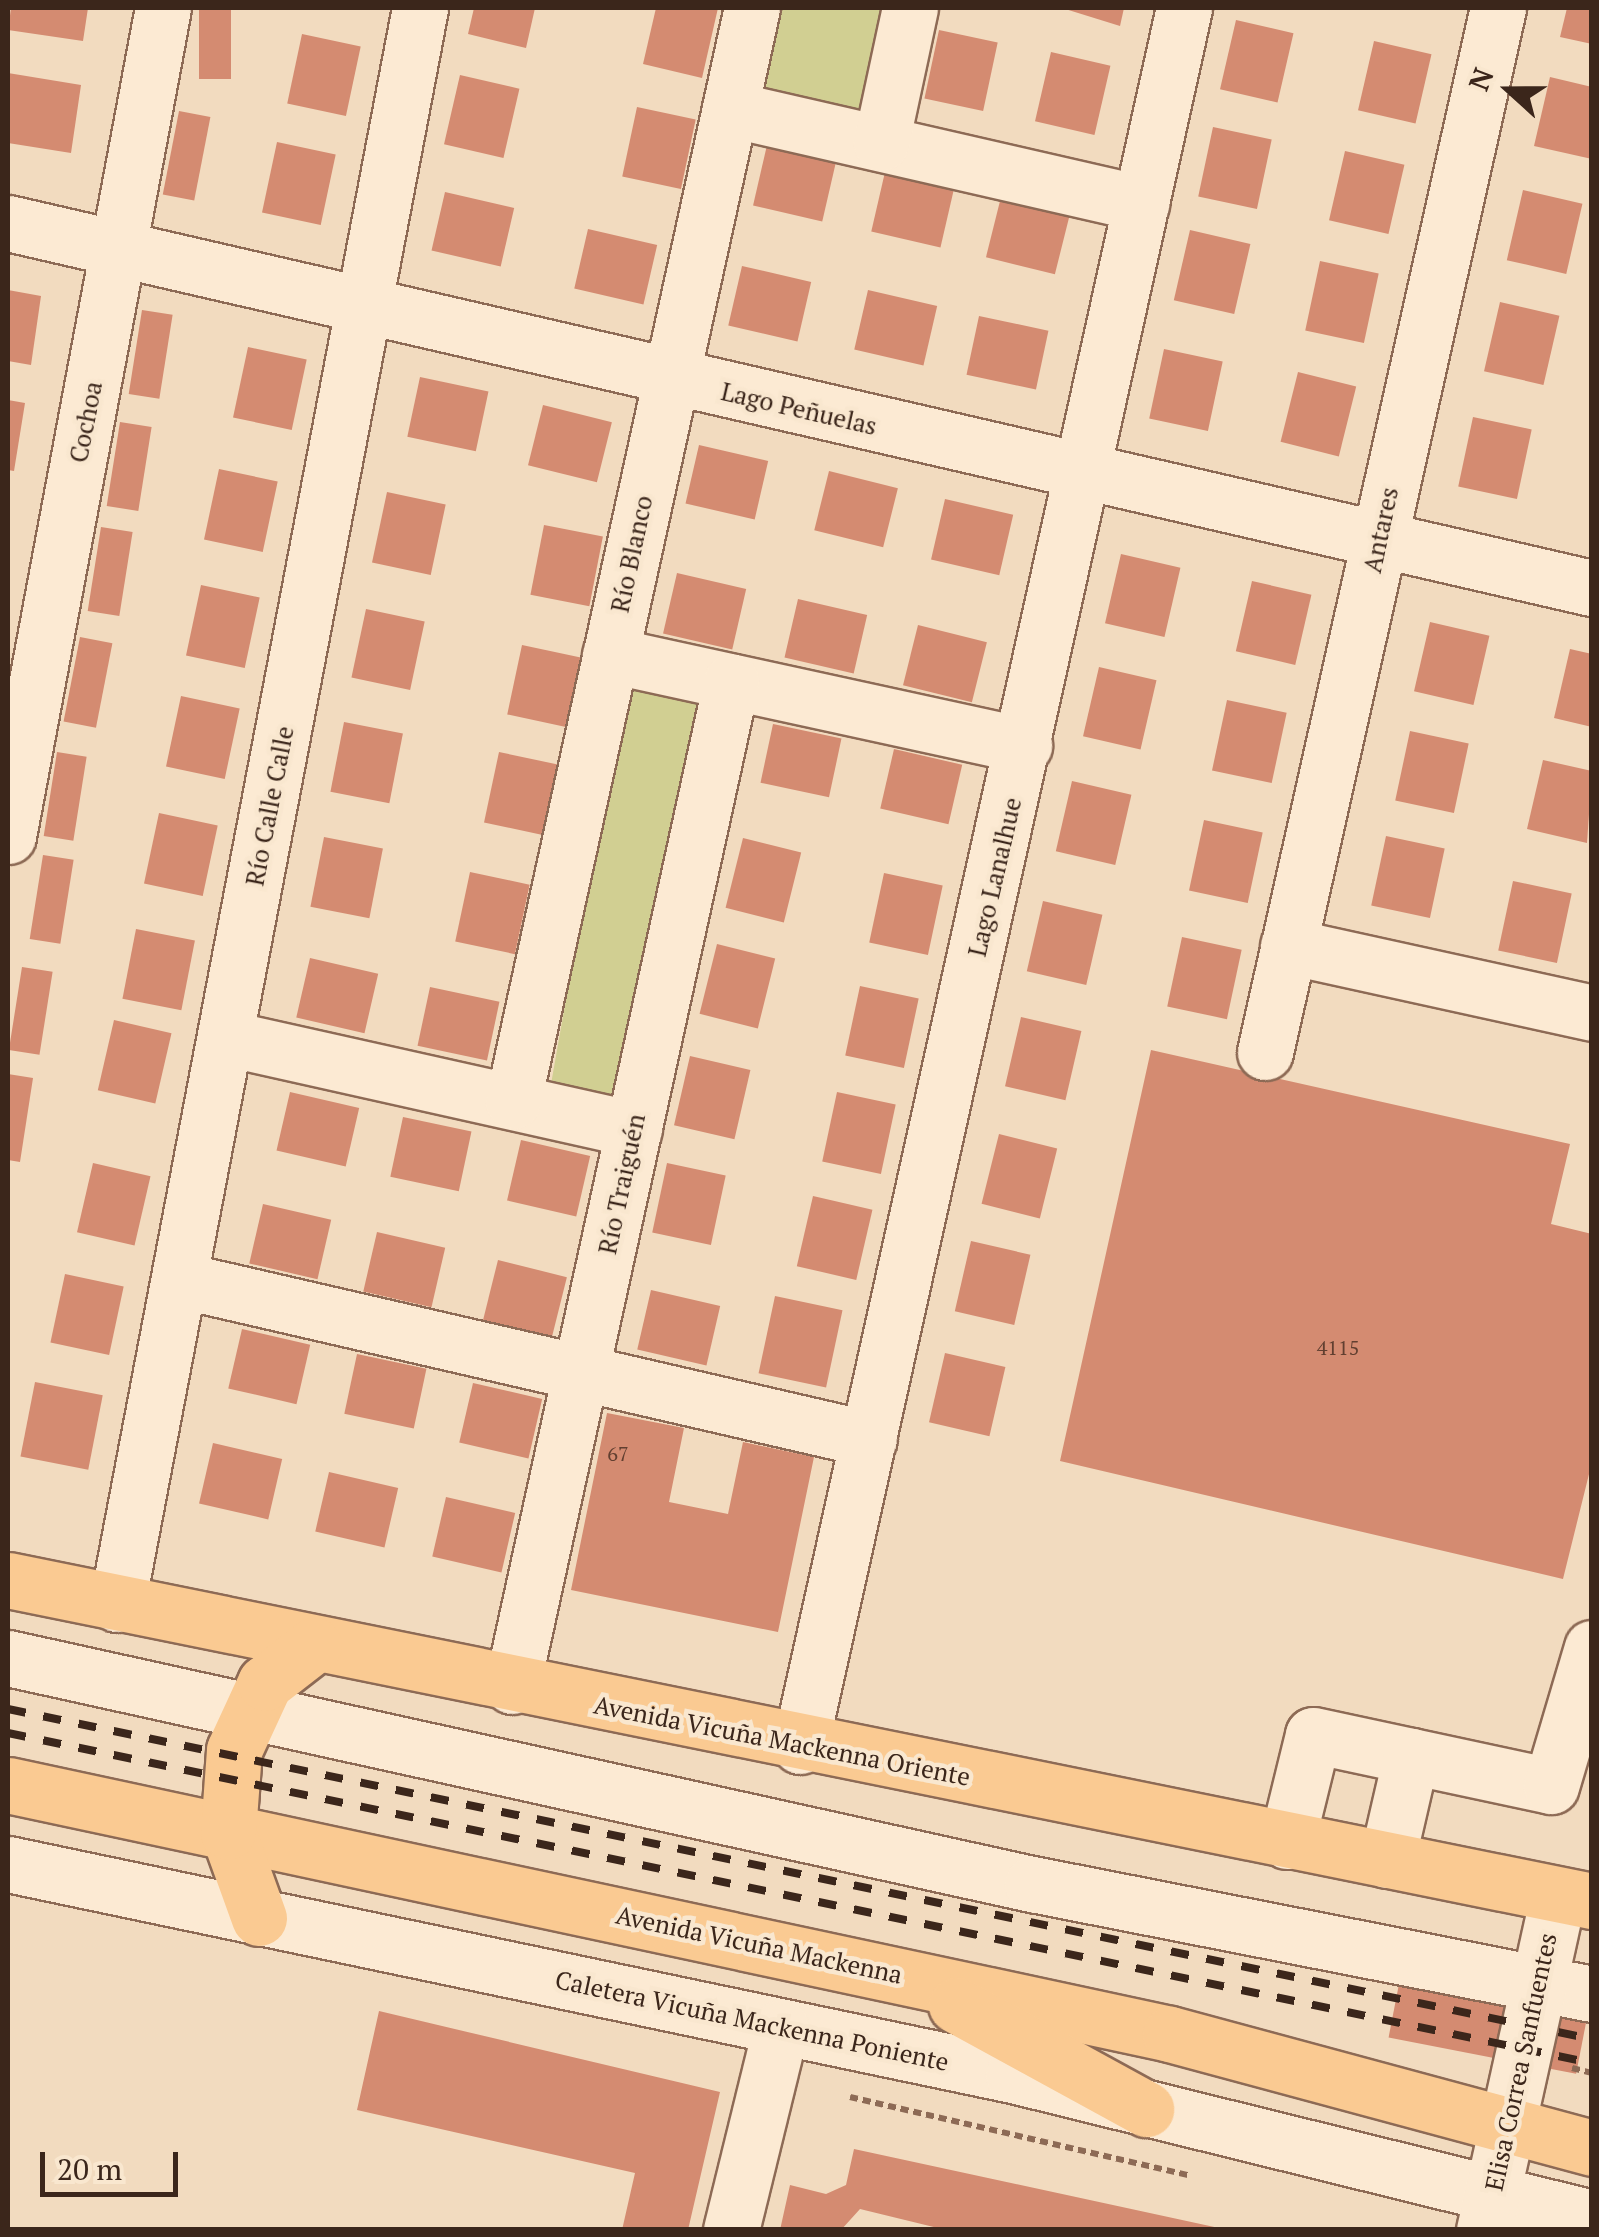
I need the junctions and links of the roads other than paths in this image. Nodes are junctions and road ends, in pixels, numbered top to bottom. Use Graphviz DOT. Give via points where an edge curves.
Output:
graph roads {
  1 [pos="163,8"];
  2 [pos="420,8"];
  3 [pos="752,8"];
  4 [pos="910,8"];
  5 [pos="1184,8"];
  6 [pos="1498,8"];
  7 [pos="730,108"];
  8 [pos="882,143"];
  9 [pos="1141,203"];
  10 [pos="8,223"];
  11 [pos="118,250"];
  12 [pos="362,310"];
  13 [pos="671,380"];
  14 [pos="1083,474"];
  15 [pos="1379,541"];
  16 [pos="1592,588"];
  17 [pos="610,655"];
  18 [pos="732,682"];
  19 [pos="1024,745"];
  20 [pos="8,836"];
  21 [pos="1288,946"];
  22 [pos="1589,1003"];
  23 [pos="226,1038"];
  24 [pos="1265,1052"];
  25 [pos="513,1102"];
  26 [pos="634,1129"];
  27 [pos="180,1280"];
  28 [pos="582,1373"];
  29 [pos="869,1440"];
  30 [pos="8,1580"];
  31 [pos="117,1604"];
  32 [pos="314,1645"];
  33 [pos="1592,1648"];
  34 [pos="8,1658"];
  35 [pos="512,1686"];
  36 [pos="246,1711"];
  37 [pos="800,1746"];
  38 [pos="1411,1756"];
  39 [pos="8,1785"];
  40 [pos="228,1832"];
  41 [pos="1287,1841"];
  42 [pos="1386,1860"];
  43 [pos="8,1864"];
  44 [pos="1575,1898"];
  45 [pos="258,1918"];
  46 [pos="900,1975"];
  47 [pos="1538,1985"];
  48 [pos="1592,1994"];
  49 [pos="780,2027"];
  50 [pos="1146,2108"];
  51 [pos="1506,2125"];
  52 [pos="1592,2148"];
  53 [pos="1488,2213"];
  54 [pos="1592,2218"];
  55 [pos="731,2230"];
  1 -- 11 [label="street, Cochoa"];
  2 -- 12 [label="street, Río Calle Calle"];
  3 -- 7 [label="street, Río Blanco"];
  4 -- 8 [label="street"];
  5 -- 9 [label="street, Lago Lanalhue"];
  6 -- 15 [label="street, Antares"];
  7 -- 8 [label="street"];
  7 -- 13 [label="street, Río Blanco"];
  8 -- 9 [label="street"];
  9 -- 14 [label="street, Lago Lanalhue"];
  10 -- 11 [label="street, Lago Peñuelas"];
  11 -- 12 [label="street, Lago Peñuelas"];
  11 -- 20 [label="street, Cochoa"];
  12 -- 13 [label="street, Lago Peñuelas"];
  12 -- 23 [label="street, Río Calle Calle"];
  13 -- 14 [label="street, Lago Peñuelas"];
  13 -- 17 [label="street, Río Blanco"];
  14 -- 15 [label="street, Lago Peñuelas"];
  14 -- 19 [label="street, Lago Lanalhue"];
  15 -- 16 [label="street, Lago Peñuelas"];
  15 -- 21 [label="street, Antares"];
  17 -- 18 [label="street"];
  17 -- 25 [label="street, Río Blanco"];
  18 -- 19 [label="street"];
  18 -- 26 [label="street, Río Traiguén"];
  19 -- 29 [label="street, Lago Lanalhue"];
  21 -- 22 [label="street"];
  21 -- 24 [label="street, Antares"];
  23 -- 25 [label="street"];
  23 -- 27 [label="street, Río Calle Calle"];
  25 -- 26 [label="street"];
  26 -- 28 [label="street, Río Traiguén"];
  27 -- 28 [label="street"];
  27 -- 31 [label="street, Río Calle Calle"];
  28 -- 29 [label="street"];
  28 -- 35 [label="street, Río Traiguén"];
  29 -- 37 [label="street, Lago Lanalhue"];
  30 -- 31 [label="main road, Avenida Vicuña Mackenna Oriente"];
  31 -- 32 [label="main road, Avenida Vicuña Mackenna Oriente"];
  32 -- 35 [label="main road, Avenida Vicuña Mackenna Oriente"];
  32 -- 36 [label="main road" via="265,1683"];
  33 -- 38 [label="street" via="1552,1786"];
  34 -- 36 [label="street"];
  35 -- 37 [label="main road, Avenida Vicuña Mackenna Oriente"];
  36 -- 40 [label="main road" via="234,1750"];
  36 -- 47 [label="street"];
  37 -- 41 [label="main road, Avenida Vicuña Mackenna Oriente"];
  38 -- 41 [label="street" via="1312,1735"];
  38 -- 42 [label="street"];
  39 -- 40 [label="main road, Avenida Vicuña Mackenna"];
  40 -- 45 [label="main road"];
  40 -- 46 [label="main road, Avenida Vicuña Mackenna"];
  41 -- 42 [label="main road, Avenida Vicuña Mackenna Oriente"];
  42 -- 44 [label="main road, Avenida Vicuña Mackenna Oriente"];
  43 -- 45 [label="street, Caletera Vicuña Mackenna Poniente"];
  44 -- 47 [label="street, Elisa Correa Sanfuentes"];
  45 -- 49 [label="street, Caletera Vicuña Mackenna Poniente"];
  46 -- 50 [label="main road"];
  46 -- 51 [label="main road, Avenida Vicuña Mackenna" via="1266,2057"];
  47 -- 48 [label="street"];
  47 -- 51 [label="street, Elisa Correa Sanfuentes"];
  49 -- 50 [label="street, Caletera Vicuña Mackenna Poniente"];
  49 -- 55 [label="street"];
  50 -- 53 [label="street, Caletera Vicuña Mackenna Poniente"];
  51 -- 52 [label="main road, Avenida Vicuña Mackenna"];
  51 -- 53 [label="street, Elisa Correa Sanfuentes"];
  53 -- 54 [label="street, Caletera Vicuña Mackenna Poniente"];
}
